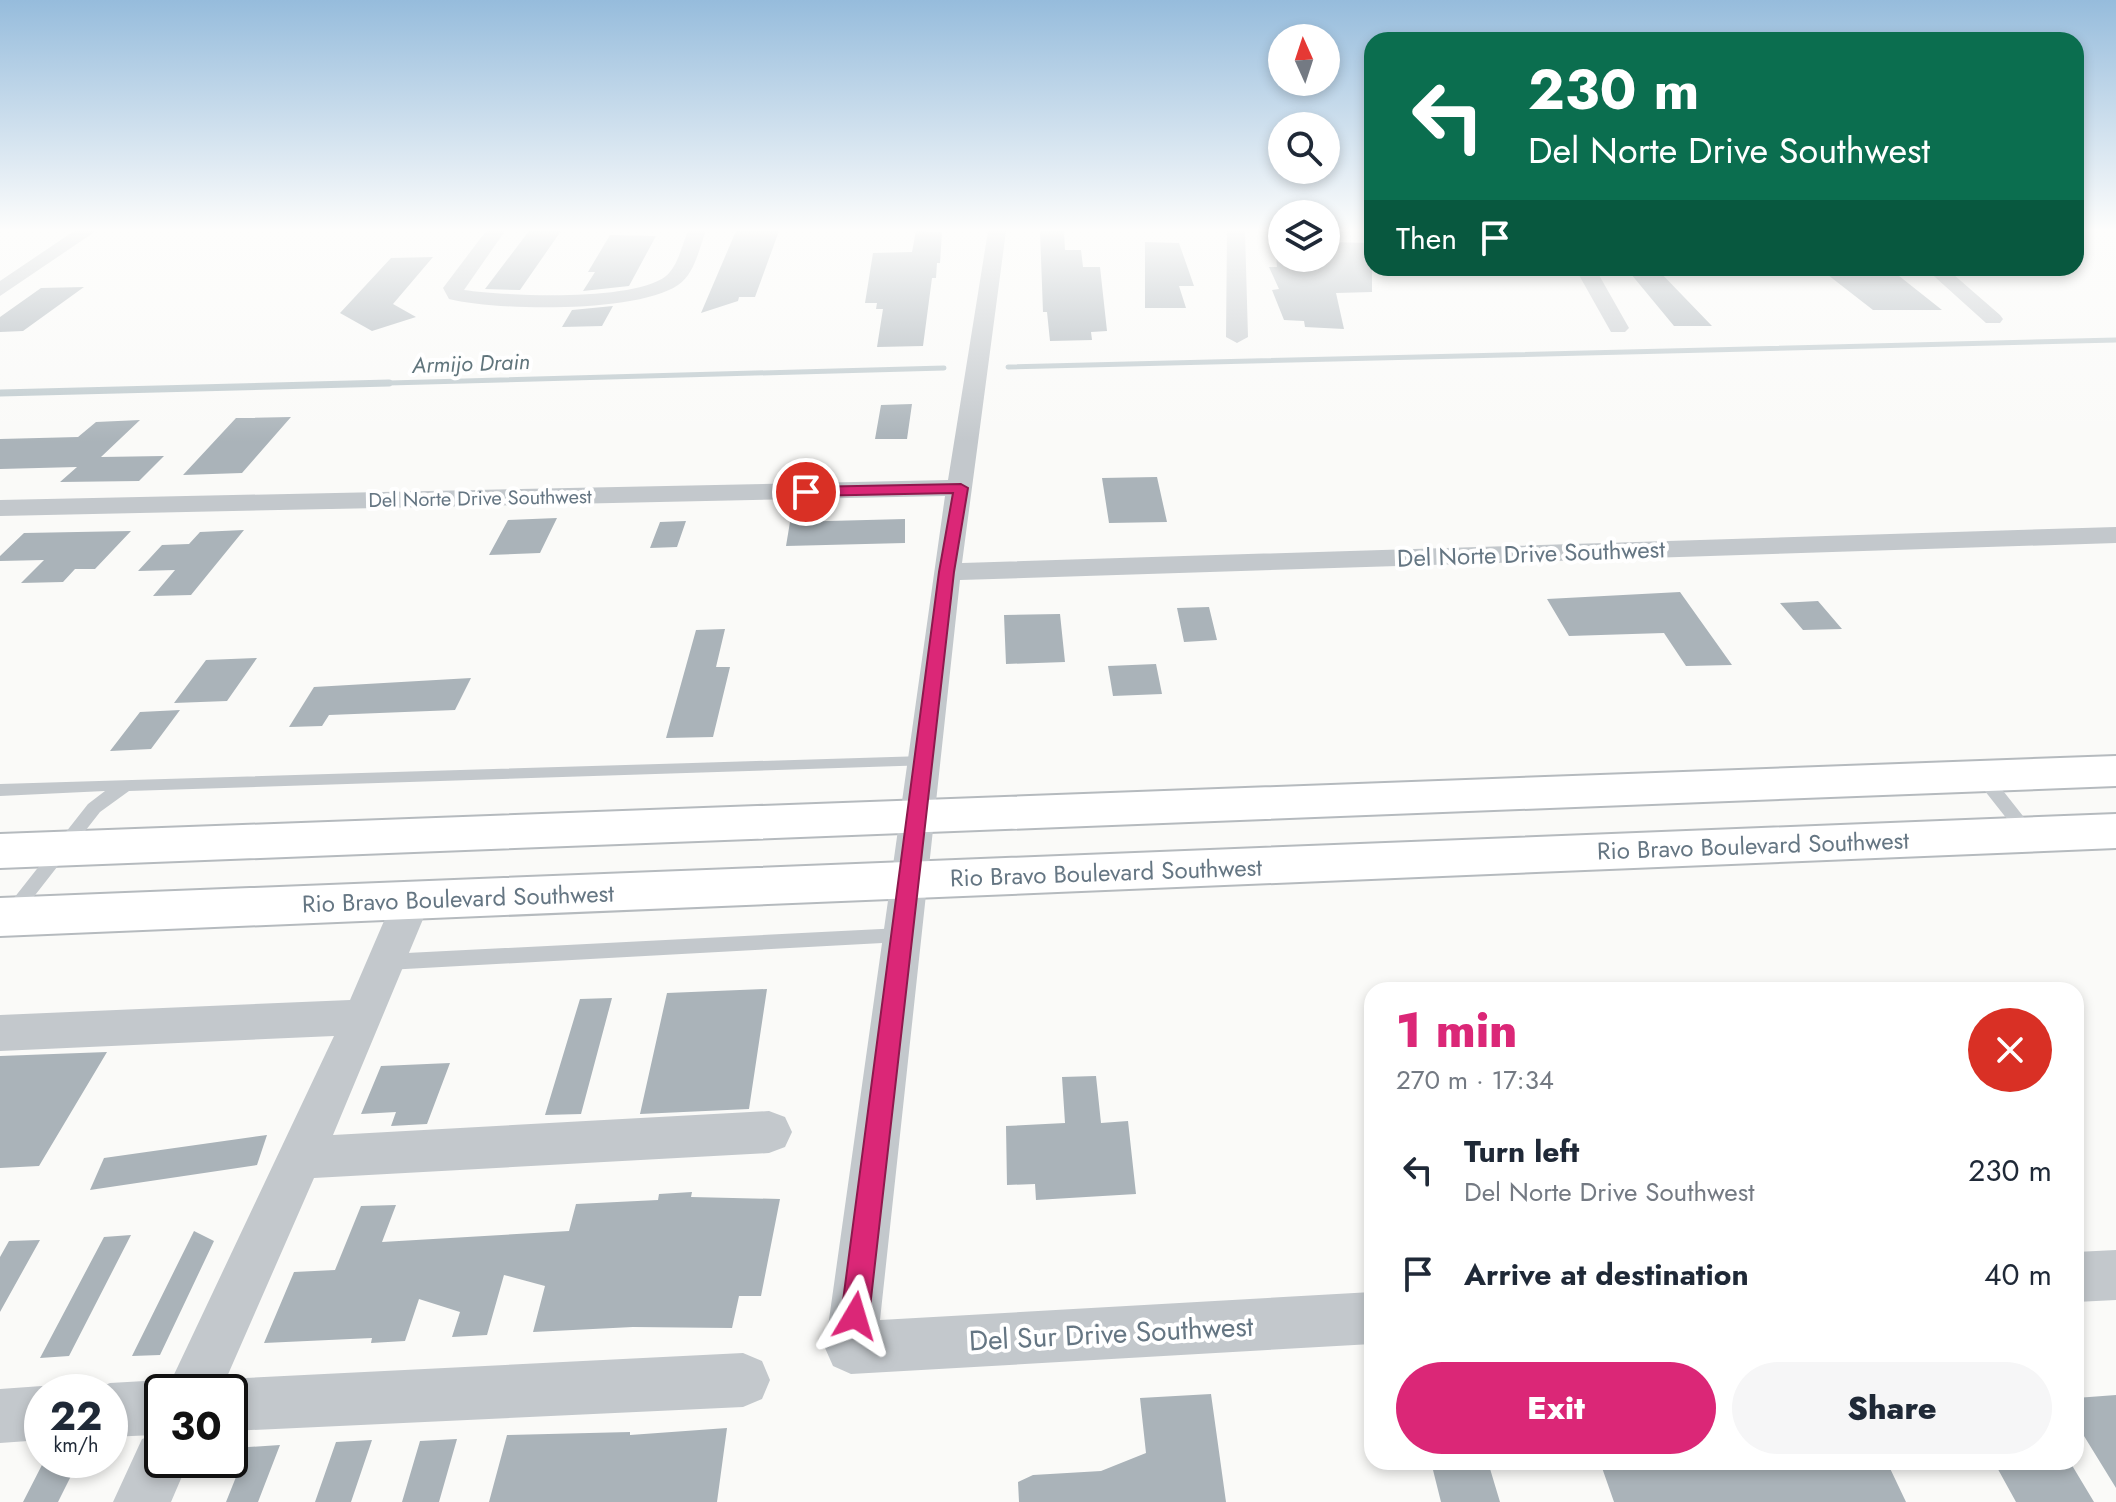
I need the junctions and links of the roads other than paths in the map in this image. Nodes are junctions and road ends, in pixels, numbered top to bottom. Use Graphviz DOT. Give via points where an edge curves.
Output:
graph roads {
  1 [pos="987,301"];
  2 [pos="1237,301"];
  3 [pos="1603,301"];
  4 [pos="1973,301"];
  5 [pos="1993,319"];
  6 [pos="1618,328"];
  7 [pos="1237,337"];
  8 [pos="961,488"];
  9 [pos="0,508"];
  10 [pos="2116,535"];
  11 [pos="947,572"];
  12 [pos="924,761"];
  13 [pos="2116,771"];
  14 [pos="1983,777"];
  15 [pos="125,785"];
  16 [pos="0,790"];
  17 [pos="918,815"];
  18 [pos="2116,831"];
  19 [pos="2029,835"];
  20 [pos="60,849"];
  21 [pos="0,851"];
  22 [pos="910,881"];
  23 [pos="412,900"];
  24 [pos="4,917"];
  25 [pos="903,935"];
  26 [pos="387,962"];
  27 [pos="364,1017"];
  28 [pos="0,1033"];
  29 [pos="769,1132"];
  30 [pos="299,1158"];
  31 [pos="2116,1275"];
  32 [pos="2084,1277"];
  33 [pos="1364,1318"];
  34 [pos="201,1374"];
  35 [pos="743,1380"];
  36 [pos="248,1403"];
  37 [pos="24,1414"];
  38 [pos="0,1416"];
  39 [pos="153,1478"];
  40 [pos="142,1502"];
  1 -- 8 [label="street"];
  2 -- 7 [label="street"];
  3 -- 6 [label="street"];
  4 -- 5 [label="street"];
  8 -- 9 [label="street, Del Norte Drive Southwest"];
  8 -- 11 [label="street"];
  10 -- 11 [label="street, Del Norte Drive Southwest"];
  11 -- 12 [label="street"];
  12 -- 15 [label="lane"];
  12 -- 17 [label="street"];
  13 -- 14 [label="main road"];
  14 -- 17 [label="main road"];
  14 -- 19 [label="lane"];
  15 -- 16 [label="lane"];
  15 -- 20 [label="lane" via="94,808"];
  17 -- 20 [label="main road"];
  17 -- 22 [label="street"];
  18 -- 19 [label="main road, Rio Bravo Boulevard Southwest"];
  19 -- 22 [label="main road, Rio Bravo Boulevard Southwest"];
  20 -- 21 [label="main road"];
  20 -- 24 [label="lane"];
  22 -- 23 [label="main road, Rio Bravo Boulevard Southwest"];
  22 -- 25 [label="street"];
  23 -- 24 [label="main road, Rio Bravo Boulevard Southwest"];
  23 -- 26 [label="street"];
  25 -- 26 [label="lane"];
  25 -- 33 [label="street, Del Sur Drive Southwest" via="851,1348"];
  26 -- 27 [label="street"];
  27 -- 28 [label="street"];
  27 -- 30 [label="street"];
  29 -- 30 [label="street"];
  30 -- 34 [label="street"];
  31 -- 32 [label="street"];
  35 -- 36 [label="street"];
  37 -- 38 [label="street"];
  39 -- 40 [label="street"];
}
